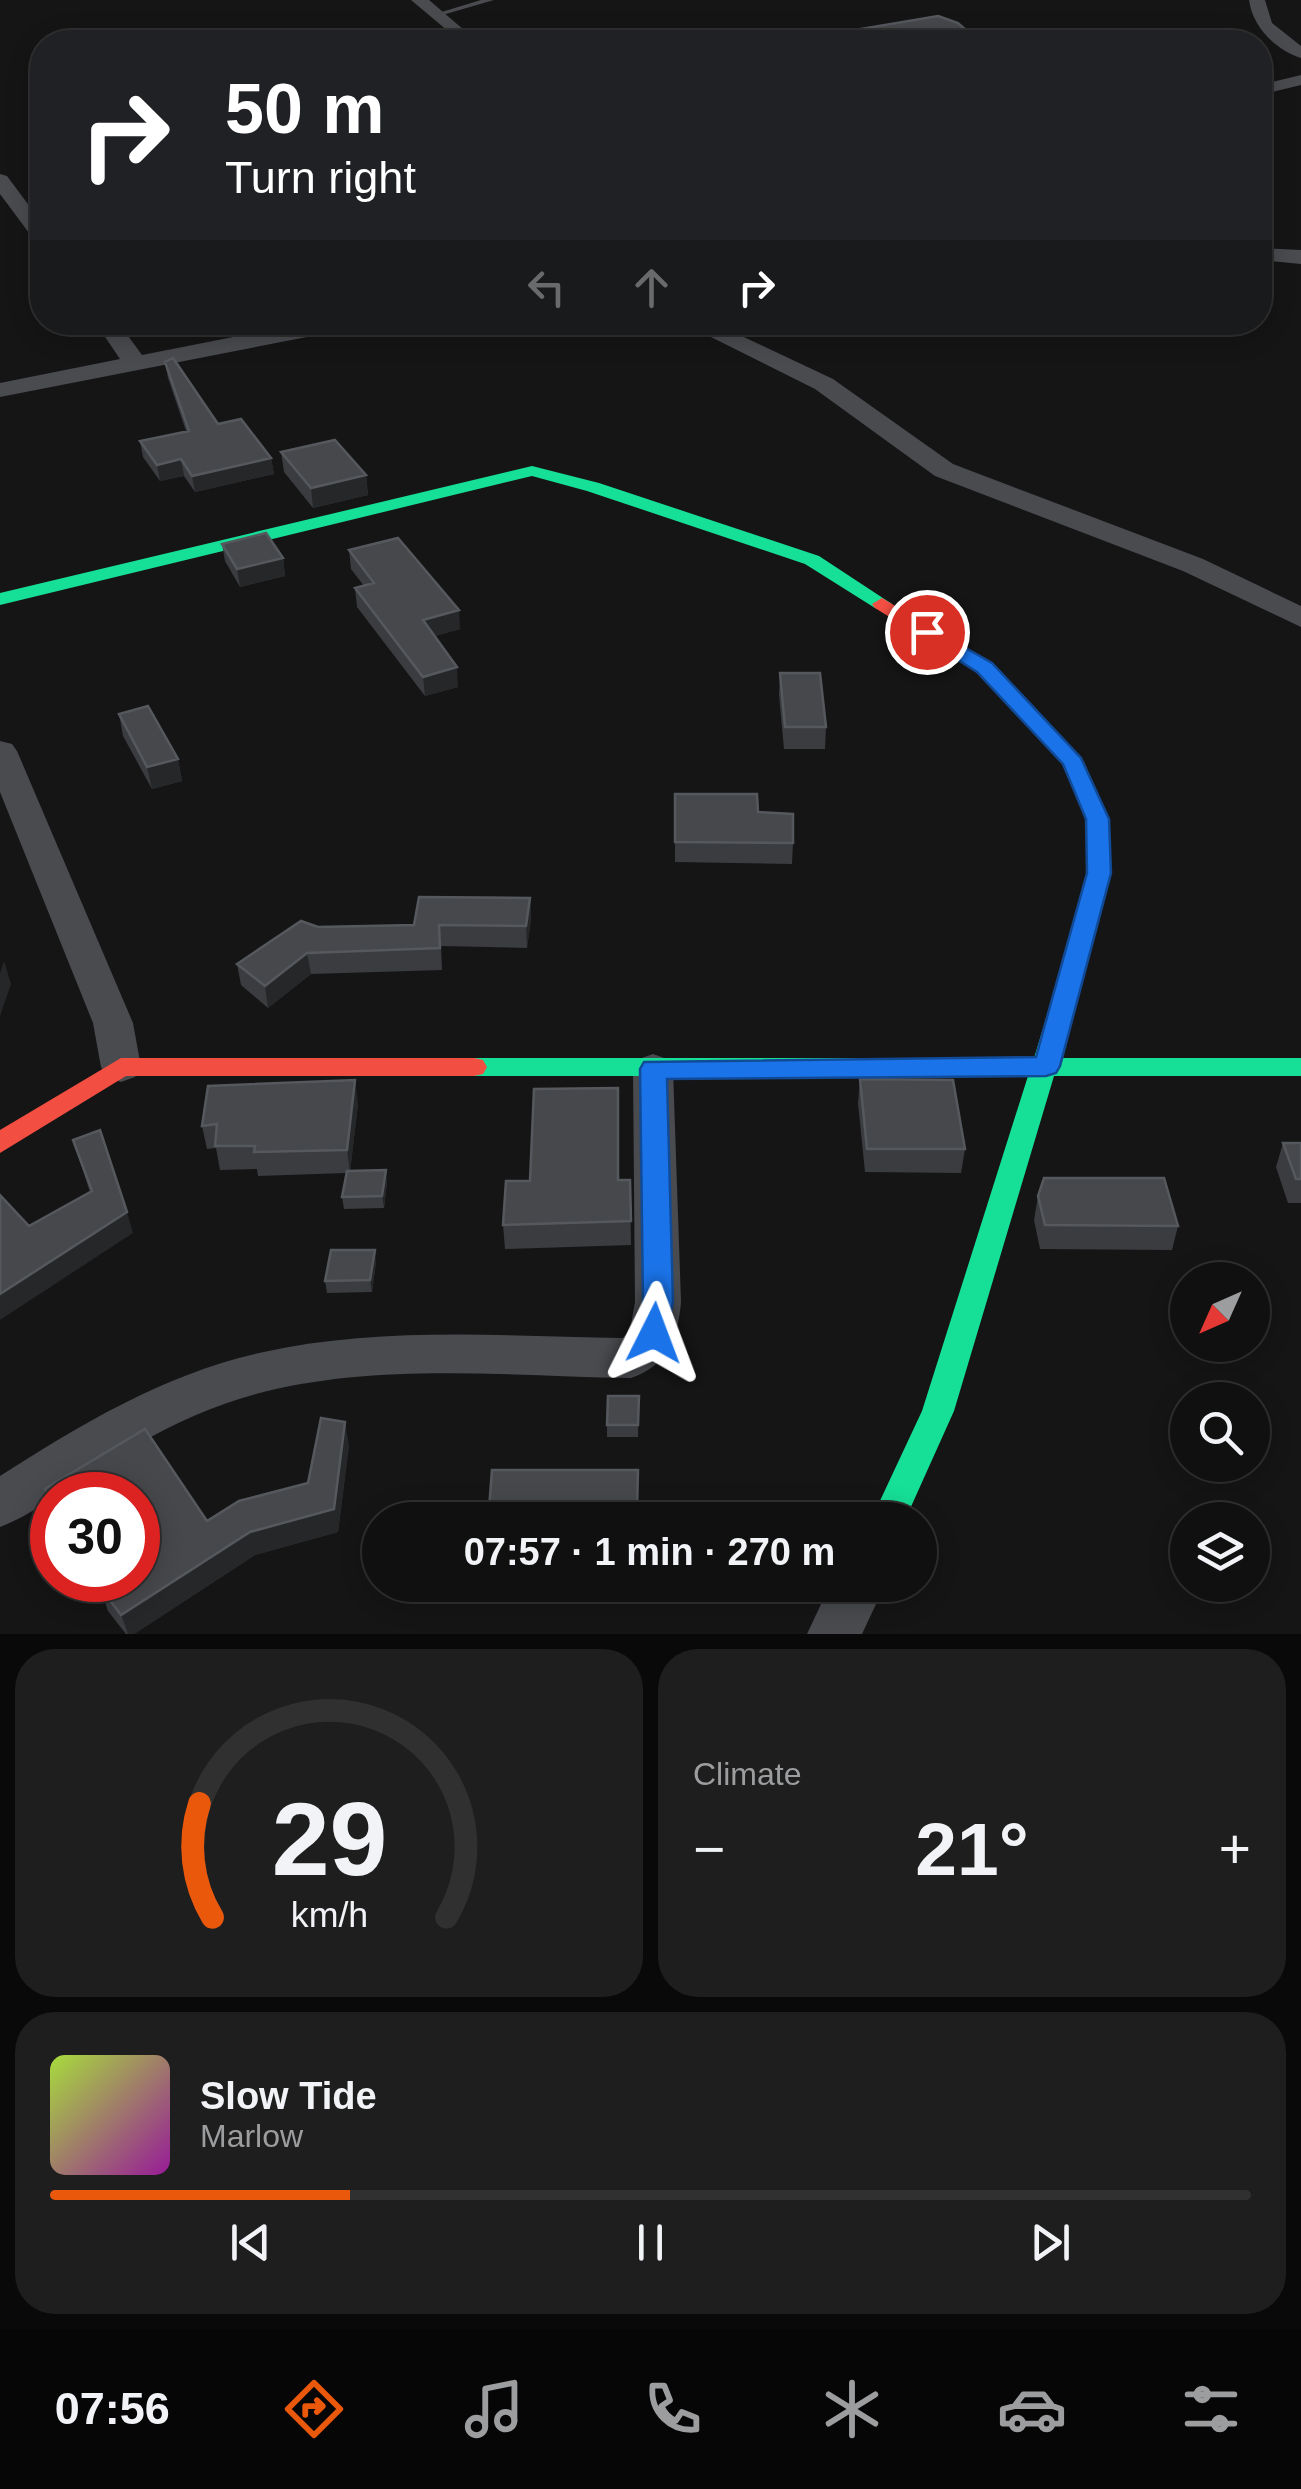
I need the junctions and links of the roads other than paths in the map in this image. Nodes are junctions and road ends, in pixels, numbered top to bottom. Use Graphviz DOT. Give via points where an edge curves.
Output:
graph roads {
  1 [pos="419,0"];
  2 [pos="490,0"];
  3 [pos="1258,0"];
  4 [pos="439,14"];
  5 [pos="457,30"];
  6 [pos="1268,30"];
  7 [pos="1272,33"];
  8 [pos="1301,53"];
  9 [pos="1301,80"];
  10 [pos="1272,87"];
  11 [pos="0,180"];
  12 [pos="30,221"];
  13 [pos="1272,255"];
  14 [pos="1301,257"];
  15 [pos="115,335"];
  16 [pos="282,335"];
  17 [pos="720,335"];
  18 [pos="136,364"];
  19 [pos="0,390"];
  20 [pos="0,599"];
  21 [pos="1301,618"];
  22 [pos="0,751"];
  23 [pos="1046,1066"];
  24 [pos="121,1067"];
  25 [pos="1301,1067"];
  26 [pos="653,1069"];
  27 [pos="0,1143"];
  28 [pos="896,1502"];
  29 [pos="0,1504"];
  30 [pos="850,1602"];
  31 [pos="834,1634"];
  1 -- 4 [label="street"];
  2 -- 4 [label="lane"];
  3 -- 6 [label="street"];
  4 -- 5 [label="street"];
  7 -- 8 [label="street"];
  9 -- 10 [label="street"];
  11 -- 12 [label="street"];
  13 -- 14 [label="street"];
  15 -- 18 [label="street"];
  16 -- 18 [label="street"];
  17 -- 21 [label="street" via="824,384 944,470 1192,565"];
  18 -- 19 [label="street"];
  20 -- 23 [label="street" via="532,471 812,560 984,668 1073,762 1097,819 1099,873"];
  22 -- 24 [label="street" via="113,1023"];
  23 -- 25 [label="street"];
  23 -- 26 [label="street"];
  23 -- 28 [label="street" via="938,1411"];
  24 -- 26 [label="street"];
  24 -- 27 [label="street"];
  26 -- 29 [label="street" via="658,1302 654,1333 631,1358 369,1358 254,1375 139,1419"];
  30 -- 31 [label="street"];
}
